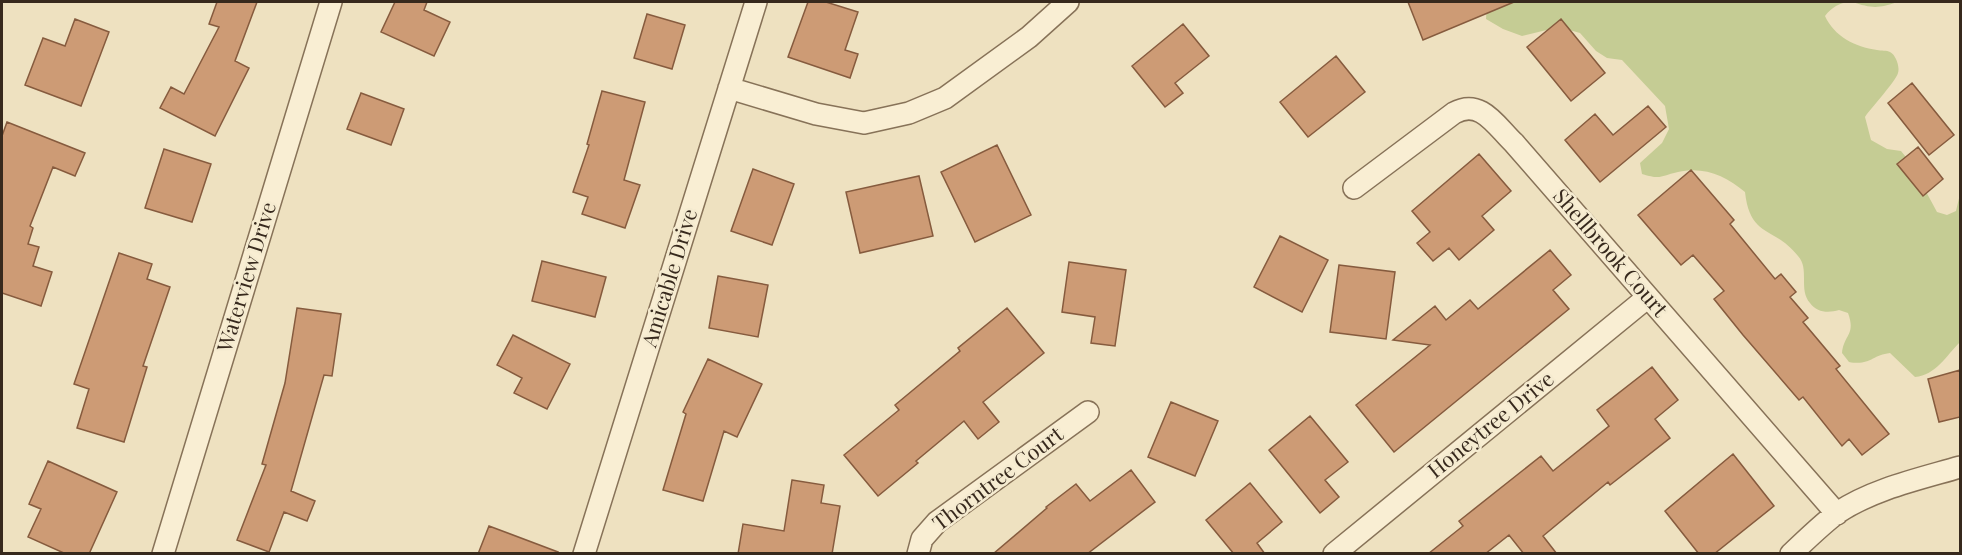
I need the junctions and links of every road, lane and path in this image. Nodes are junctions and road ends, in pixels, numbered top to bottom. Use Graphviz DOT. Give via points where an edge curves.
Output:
graph roads {
  1 [pos="331,2"];
  2 [pos="756,2"];
  3 [pos="1068,2"];
  4 [pos="729,88"];
  5 [pos="1354,188"];
  6 [pos="1648,297"];
  7 [pos="1088,412"];
  8 [pos="1960,467"];
  9 [pos="1837,514"];
  10 [pos="164,554"];
  11 [pos="584,554"];
  12 [pos="918,554"];
  13 [pos="1334,554"];
  14 [pos="1791,554"];
  1 -- 10 [label="street, Waterview Drive"];
  2 -- 4 [label="street, Amicable Drive"];
  3 -- 4 [label="street" via="1029,38 945,98 909,113 864,123 816,114"];
  4 -- 11 [label="street, Amicable Drive"];
  5 -- 6 [label="street, Shellbrook Court" via="1447,117 1464,108 1477,109 1514,143"];
  6 -- 9 [label="street, Shellbrook Court"];
  6 -- 13 [label="street, Honeytree Drive"];
  7 -- 12 [label="street, Thorntree Court" via="937,522 922,539"];
  8 -- 9 [label="street" via="1876,494"];
  9 -- 14 [label="street"];
}
